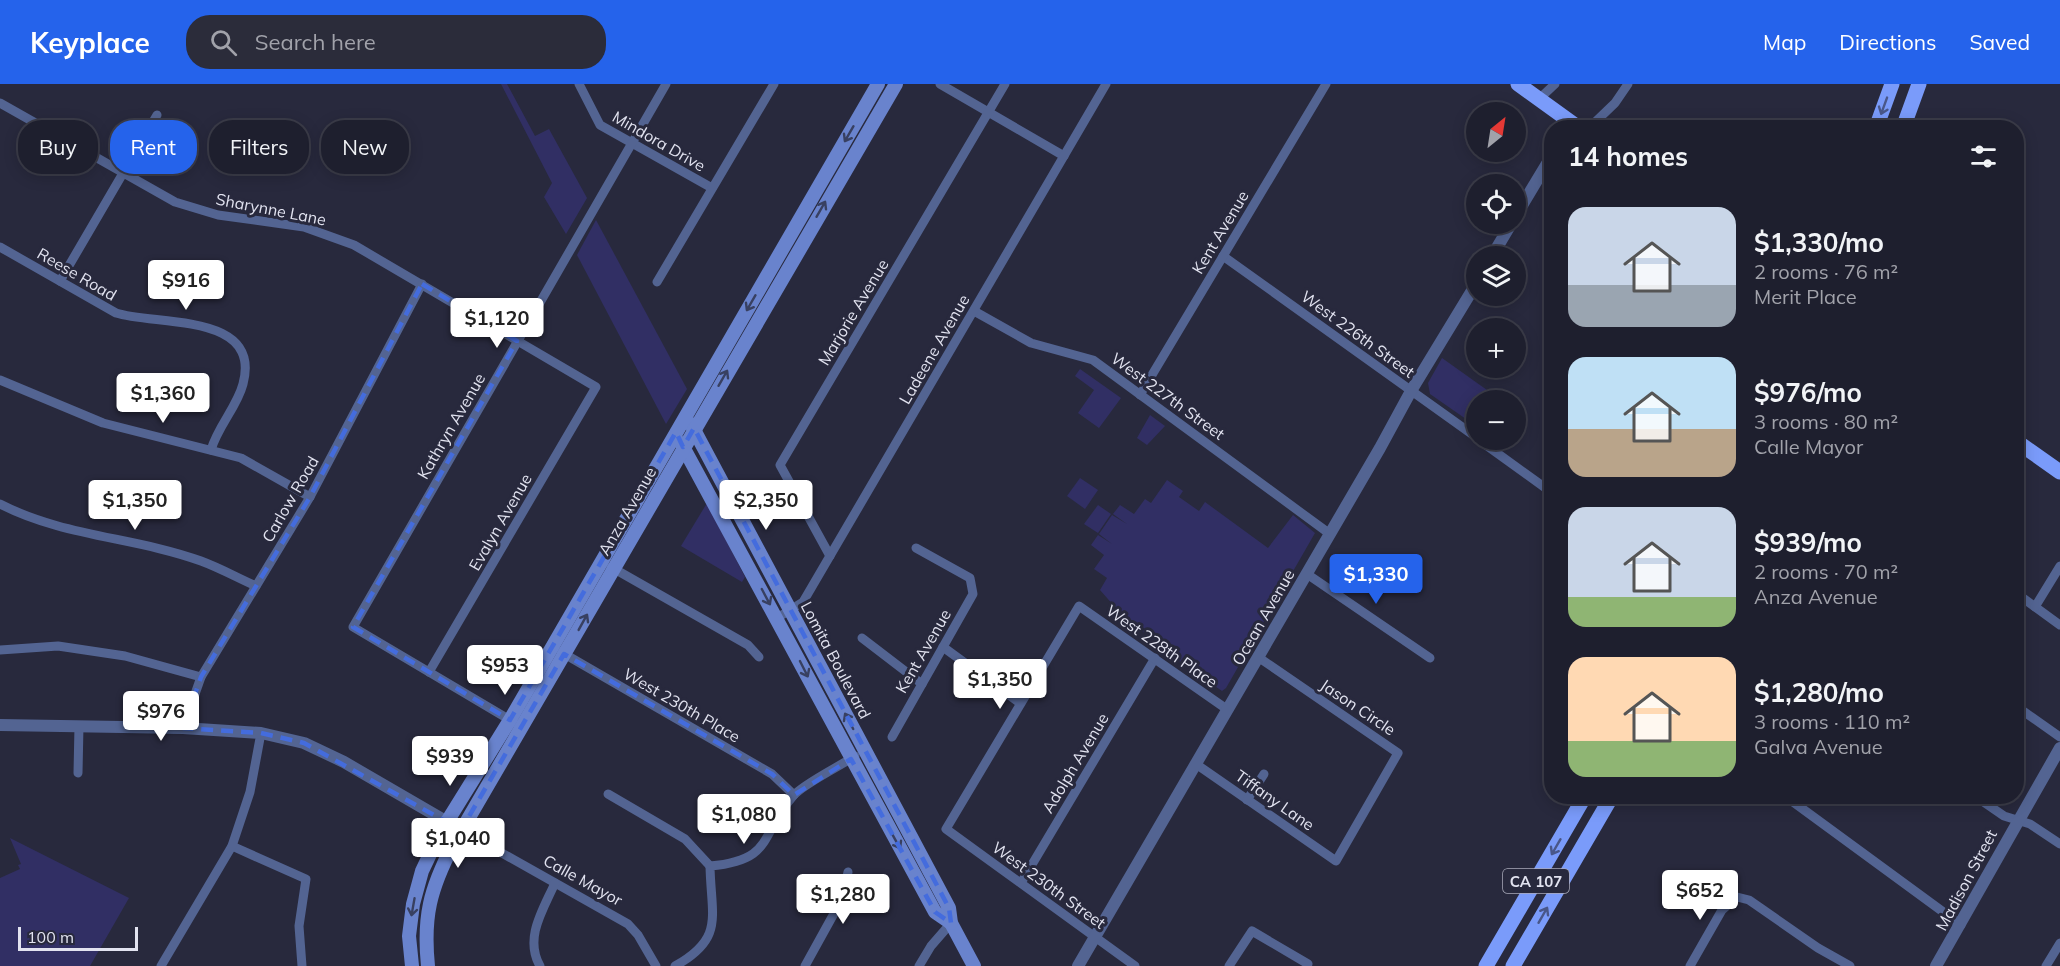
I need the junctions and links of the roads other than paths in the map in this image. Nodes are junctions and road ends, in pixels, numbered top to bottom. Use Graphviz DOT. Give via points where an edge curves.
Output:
graph roads {
  1 [pos="579,84"];
  2 [pos="666,84"];
  3 [pos="774,84"];
  4 [pos="878,84"];
  5 [pos="896,84"];
  6 [pos="940,84"];
  7 [pos="1005,84"];
  8 [pos="1106,84"];
  9 [pos="1326,84"];
  10 [pos="1518,84"];
  11 [pos="1555,84"];
  12 [pos="1628,84"];
  13 [pos="1892,84"];
  14 [pos="1919,84"];
  15 [pos="1539,99"];
  16 [pos="0,103"];
  17 [pos="988,112"];
  18 [pos="157,115"];
  19 [pos="154,120"];
  20 [pos="1568,120"];
  21 [pos="1597,120"];
  22 [pos="1879,120"];
  23 [pos="1906,120"];
  24 [pos="632,142"];
  25 [pos="1064,156"];
  26 [pos="110,166"];
  27 [pos="1544,169"];
  28 [pos="121,174"];
  29 [pos="124,174"];
  30 [pos="712,188"];
  31 [pos="1526,199"];
  32 [pos="0,247"];
  33 [pos="1223,256"];
  34 [pos="60,281"];
  35 [pos="657,282"];
  36 [pos="422,284"];
  37 [pos="1466,300"];
  38 [pos="974,310"];
  39 [pos="518,341"];
  40 [pos="0,380"];
  41 [pos="596,387"];
  42 [pos="1411,391"];
  43 [pos="1140,395"];
  44 [pos="686,414"];
  45 [pos="694,428"];
  46 [pos="1466,430"];
  47 [pos="676,432"];
  48 [pos="683,447"];
  49 [pos="2024,447"];
  50 [pos="211,450"];
  51 [pos="1494,450"];
  52 [pos="2060,472"];
  53 [pos="1544,487"];
  54 [pos="310,497"];
  55 [pos="0,504"];
  56 [pos="1330,534"];
  57 [pos="916,548"];
  58 [pos="830,556"];
  59 [pos="607,565"];
  60 [pos="2060,566"];
  61 [pos="1307,574"];
  62 [pos="256,586"];
  63 [pos="2024,599"];
  64 [pos="2035,607"];
  65 [pos="790,610"];
  66 [pos="777,618"];
  67 [pos="2060,625"];
  68 [pos="862,638"];
  69 [pos="552,647"];
  70 [pos="943,647"];
  71 [pos="0,650"];
  72 [pos="564,654"];
  73 [pos="759,657"];
  74 [pos="1258,657"];
  75 [pos="1155,658"];
  76 [pos="1430,658"];
  77 [pos="429,672"];
  78 [pos="201,677"];
  79 [pos="922,684"];
  80 [pos="1020,703"];
  81 [pos="1228,710"];
  82 [pos="2024,712"];
  83 [pos="516,723"];
  84 [pos="0,725"];
  85 [pos="79,726"];
  86 [pos="183,728"];
  87 [pos="261,733"];
  88 [pos="891,737"];
  89 [pos="2060,737"];
  90 [pos="2060,748"];
  91 [pos="865,750"];
  92 [pos="851,759"];
  93 [pos="1196,764"];
  94 [pos="78,773"];
  95 [pos="1264,774"];
  96 [pos="608,794"];
  97 [pos="794,795"];
  98 [pos="1247,800"];
  99 [pos="1580,804"];
  100 [pos="1607,804"];
  101 [pos="1796,804"];
  102 [pos="1987,804"];
  103 [pos="2017,820"];
  104 [pos="447,822"];
  105 [pos="461,830"];
  106 [pos="2060,844"];
  107 [pos="232,846"];
  108 [pos="1336,861"];
  109 [pos="711,866"];
  110 [pos="848,872"];
  111 [pos="555,883"];
  112 [pos="1021,884"];
  113 [pos="951,923"];
  114 [pos="1961,925"];
  115 [pos="1096,937"];
  116 [pos="2060,943"];
  117 [pos="1308,964"];
  118 [pos="161,966"];
  119 [pos="302,966"];
  120 [pos="412,966"];
  121 [pos="428,966"];
  122 [pos="540,966"];
  123 [pos="656,966"];
  124 [pos="675,966"];
  125 [pos="805,966"];
  126 [pos="919,966"];
  127 [pos="974,966"];
  128 [pos="1078,966"];
  129 [pos="1135,966"];
  130 [pos="1229,966"];
  131 [pos="1486,966"];
  132 [pos="1514,966"];
  133 [pos="1690,966"];
  134 [pos="1850,966"];
  135 [pos="1936,966"];
  136 [pos="2046,966"];
  1 -- 24 [label="street, Mindora Drive" via="600,125"];
  2 -- 24 [label="street, Kathryn Avenue"];
  3 -- 30 [label="street"];
  4 -- 44 [label="main road, Anza Avenue, one-way"];
  45 -- 5 [label="main road, Anza Avenue, one-way"];
  6 -- 17 [label="street"];
  7 -- 17 [label="street, Marjorie Avenue"];
  8 -- 25 [label="street, Ladeene Avenue"];
  9 -- 33 [label="street, Kent Avenue"];
  10 -- 15 [label="main road"];
  11 -- 15 [label="street"];
  12 -- 21 [label="street"];
  13 -- 22 [label="main road, one-way"];
  14 -- 23 [label="main road"];
  15 -- 20 [label="main road"];
  16 -- 26 [label="street, Sharynne Lane"];
  17 -- 25 [label="street"];
  17 -- 58 [label="street, Marjorie Avenue" via="780,465"];
  18 -- 19 [label="street"];
  24 -- 30 [label="street, Mindora Drive"];
  24 -- 39 [label="street, Kathryn Avenue"];
  25 -- 38 [label="street, Ladeene Avenue"];
  27 -- 31 [label="street"];
  28 -- 34 [label="street"];
  29 -- 36 [label="street, Sharynne Lane" via="189,208 327,234"];
  30 -- 35 [label="street"];
  32 -- 34 [label="street, Reese Road"];
  33 -- 42 [label="street, West 226th Street"];
  33 -- 43 [label="street, Kent Avenue"];
  34 -- 50 [label="street, Reese Road" via="116,313 134,319 211,327 227,334 238,346 245,366 243,386 216,433"];
  36 -- 39 [label="street, Sharynne Lane"];
  36 -- 54 [label="street, Carlow Road"];
  37 -- 42 [label="street, Ocean Avenue"];
  38 -- 43 [label="street, West 227th Street" via="1031,343 1093,360"];
  38 -- 58 [label="street, Ladeene Avenue"];
  39 -- 41 [label="street, Sharynne Lane"];
  39 -- 77 [label="street, Kathryn Avenue" via="353,627"];
  40 -- 50 [label="street" via="103,423"];
  41 -- 77 [label="street, Evalyn Avenue"];
  42 -- 46 [label="street, West 226th Street"];
  42 -- 56 [label="street, Ocean Avenue"];
  43 -- 56 [label="street, West 227th Street"];
  44 -- 45 [label="main road, Lomita Boulevard"];
  44 -- 47 [label="main road, Anza Avenue"];
  45 -- 48 [label="main road, Anza Avenue"];
  45 -- 65 [label="main road, Lomita Boulevard"];
  47 -- 48 [label="main road, Lomita Boulevard"];
  47 -- 59 [label="main road, Anza Avenue"];
  48 -- 59 [label="main road, Anza Avenue"];
  48 -- 66 [label="main road, Lomita Boulevard, one-way"];
  49 -- 52 [label="main road"];
  50 -- 54 [label="street" via="241,458"];
  51 -- 53 [label="street, West 226th Street"];
  54 -- 62 [label="street, Carlow Road"];
  55 -- 62 [label="street" via="24,516 71,530 200,561"];
  56 -- 61 [label="street, Ocean Avenue"];
  57 -- 70 [label="street, Kent Avenue" via="970,578 973,594"];
  58 -- 65 [label="street, Ladeene Avenue" via="803,602"];
  59 -- 69 [label="main road, Anza Avenue"];
  72 -- 59 [label="main road, Anza Avenue, one-way"];
  59 -- 73 [label="street" via="748,645"];
  60 -- 64 [label="street"];
  61 -- 74 [label="street, Ocean Avenue"];
  61 -- 76 [label="street"];
  62 -- 78 [label="street, Carlow Road"];
  63 -- 64 [label="street"];
  64 -- 67 [label="street"];
  65 -- 66 [label="street, Ladeene Avenue"];
  91 -- 65 [label="main road, Lomita Boulevard, one-way"];
  66 -- 92 [label="main road, Lomita Boulevard, one-way"];
  68 -- 79 [label="street"];
  69 -- 72 [label="street, West 230th Place"];
  69 -- 83 [label="main road, Anza Avenue"];
  70 -- 79 [label="street, Kent Avenue"];
  70 -- 80 [label="street"];
  71 -- 78 [label="street" via="58,646 125,656"];
  72 -- 83 [label="main road, Anza Avenue"];
  72 -- 97 [label="street, West 230th Place" via="772,774"];
  74 -- 81 [label="street, Ocean Avenue"];
  74 -- 108 [label="street, Jason Circle" via="1398,753"];
  75 -- 80 [label="street, West 228th Place" via="1079,606"];
  75 -- 81 [label="street, West 228th Place"];
  75 -- 112 [label="street, Adolph Avenue"];
  77 -- 83 [label="street"];
  78 -- 86 [label="street, Carlow Road"];
  79 -- 88 [label="street, Kent Avenue"];
  80 -- 112 [label="street, West 230th Street" via="946,829"];
  81 -- 93 [label="street, Ocean Avenue"];
  82 -- 89 [label="street"];
  83 -- 104 [label="main road, Anza Avenue"];
  83 -- 105 [label="main road, Anza Avenue"];
  84 -- 85 [label="street, Calle Mayor"];
  85 -- 86 [label="street, Calle Mayor"];
  85 -- 94 [label="street"];
  86 -- 87 [label="street, Calle Mayor"];
  87 -- 104 [label="street, Calle Mayor" via="314,748"];
  87 -- 107 [label="street" via="250,792"];
  90 -- 103 [label="street, Madison Street"];
  91 -- 92 [label="street"];
  91 -- 113 [label="main road, Lomita Boulevard" via="949,908"];
  92 -- 97 [label="street"];
  92 -- 113 [label="main road, Lomita Boulevard, one-way" via="934,912"];
  93 -- 98 [label="street, Tiffany Lane"];
  93 -- 115 [label="street, Ocean Avenue"];
  95 -- 98 [label="street"];
  96 -- 109 [label="street" via="685,839"];
  97 -- 109 [label="street" via="755,853 737,864"];
  98 -- 108 [label="street, Tiffany Lane"];
  99 -- 131 [label="main road, CA 107, one-way"];
  132 -- 100 [label="main road, CA 107, one-way"];
  101 -- 114 [label="street"];
  102 -- 103 [label="street"];
  103 -- 106 [label="street"];
  103 -- 114 [label="street, Madison Street"];
  104 -- 105 [label="street, Calle Mayor"];
  104 -- 120 [label="main road, Anza Avenue, one-way" via="422,871 413,904 409,936"];
  105 -- 111 [label="street, Calle Mayor"];
  105 -- 121 [label="main road, Anza Avenue" via="430,896 425,935"];
  107 -- 118 [label="street"];
  107 -- 119 [label="street" via="306,879 299,926"];
  109 -- 124 [label="street" via="711,932 697,954"];
  110 -- 125 [label="street" via="842,899"];
  111 -- 122 [label="street" via="532,943"];
  111 -- 123 [label="street, Calle Mayor" via="628,924"];
  112 -- 115 [label="street, West 230th Street"];
  113 -- 126 [label="street"];
  113 -- 127 [label="main road, Lomita Boulevard"];
  114 -- 135 [label="street, Madison Street"];
  115 -- 128 [label="street, Ocean Avenue"];
  115 -- 129 [label="street, West 230th Street"];
  116 -- 136 [label="street"];
  117 -- 130 [label="street" via="1252,931"];
  133 -- 134 [label="street" via="1722,910 1737,897 1749,900"];
}
